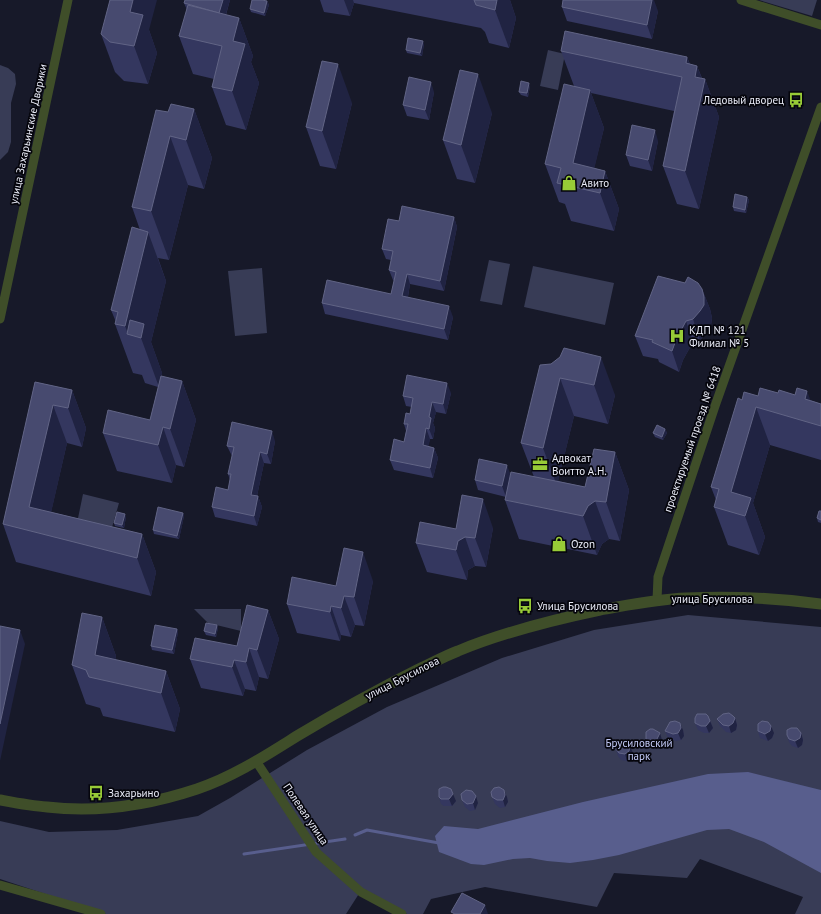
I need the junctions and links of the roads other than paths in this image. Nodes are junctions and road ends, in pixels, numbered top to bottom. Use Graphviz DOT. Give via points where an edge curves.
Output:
graph roads {
  1 [pos="68,0"];
  2 [pos="741,0"];
  3 [pos="821,25"];
  4 [pos="821,107"];
  5 [pos="0,319"];
  6 [pos="657,600"];
  7 [pos="821,604"];
  8 [pos="256,761"];
  9 [pos="0,800"];
  10 [pos="0,885"];
  11 [pos="101,914"];
  12 [pos="402,914"];
  1 -- 5 [label="street, улица Захарьинские Дворики"];
  2 -- 3 [label="street"];
  4 -- 6 [label="street, проектируемый проезд № 6418" via="715,406 658,577"];
  6 -- 7 [label="street, улица Брусилова" via="715,597 791,600"];
  6 -- 8 [label="street, улица Брусилова" via="534,625 458,651 376,690"];
  8 -- 9 [label="street, улица Брусилова" via="199,788 165,799 134,805 78,809 48,808"];
  8 -- 12 [label="street, Полевая улица" via="316,852 361,892"];
  10 -- 11 [label="street"];
}
